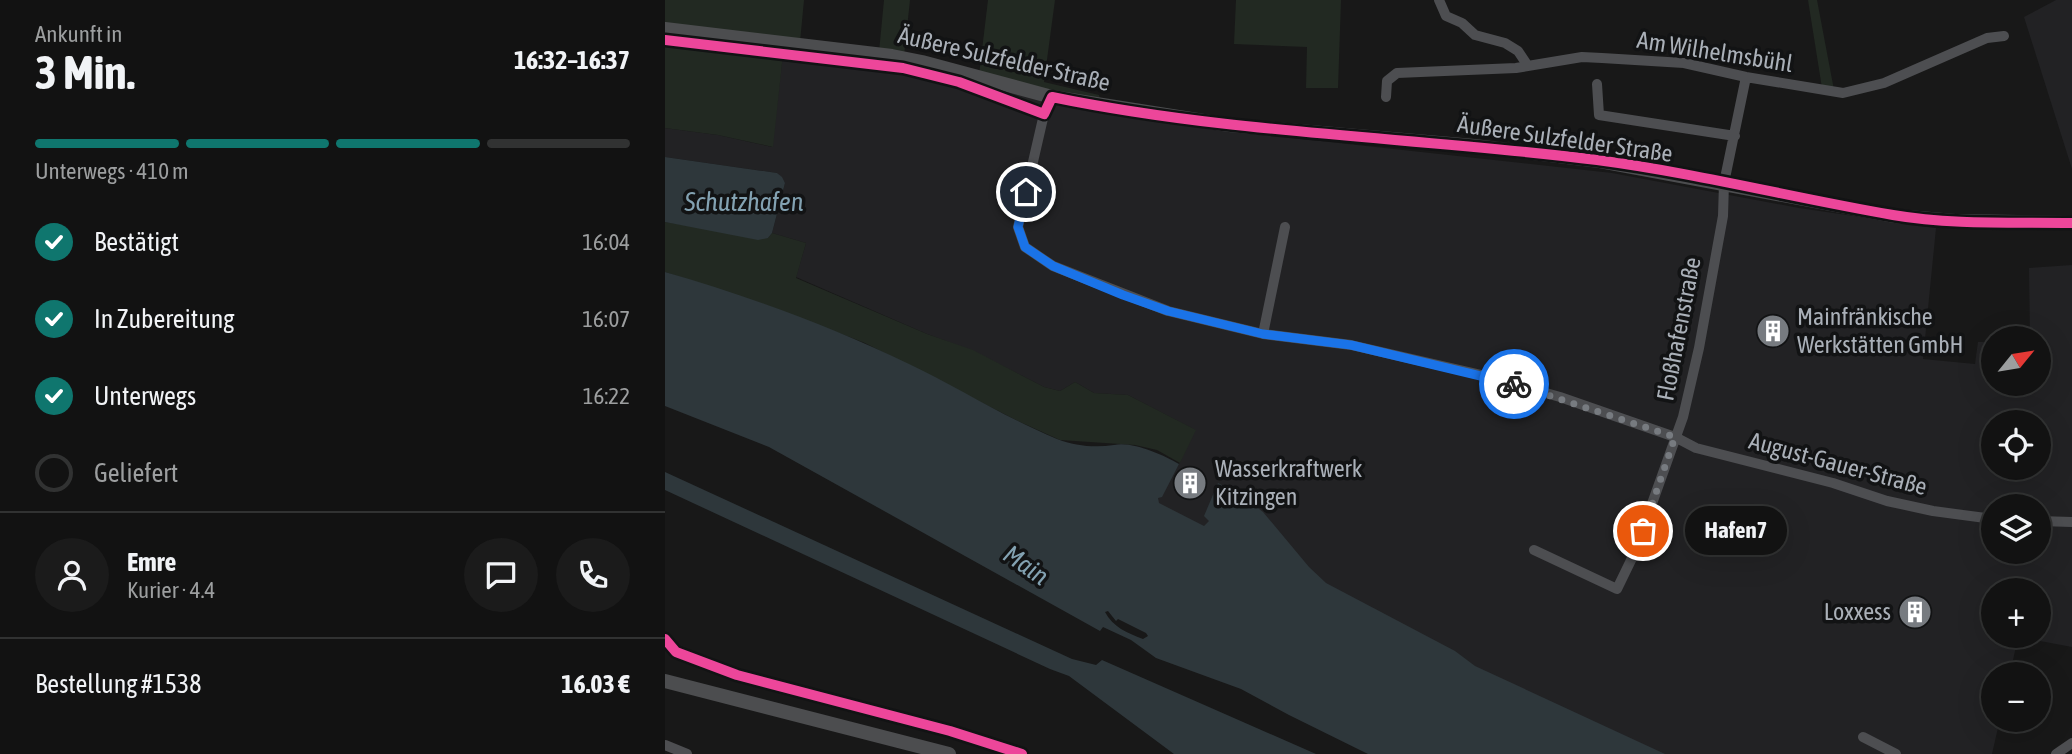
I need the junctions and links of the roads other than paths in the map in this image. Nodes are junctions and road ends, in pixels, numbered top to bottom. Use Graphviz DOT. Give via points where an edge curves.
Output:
graph roads {
  1 [pos="1439,0"];
  2 [pos="665,29"];
  3 [pos="2004,36"];
  4 [pos="1528,66"];
  5 [pos="1746,77"];
  6 [pos="1597,84"];
  7 [pos="1052,97"];
  8 [pos="1386,97"];
  9 [pos="1735,136"];
  10 [pos="1724,183"];
  11 [pos="2072,223"];
  12 [pos="1285,227"];
  13 [pos="1263,334"];
  14 [pos="1675,437"];
  15 [pos="1981,517"];
  16 [pos="2051,521"];
  17 [pos="2072,522"];
  18 [pos="1534,550"];
  19 [pos="665,681"];
  20 [pos="1863,737"];
  21 [pos="2072,743"];
  22 [pos="665,745"];
  23 [pos="687,754"];
  24 [pos="949,754"];
  25 [pos="1896,754"];
  26 [pos="2056,754"];
  1 -- 4 [label="street" via="1446,16 1475,35 1505,43 1518,51"];
  2 -- 7 [label="main road, Äußere Sulzfelder Straße" via="922,62"];
  3 -- 5 [label="street, Am Wilhelmsbühl" via="1987,38 1884,83 1843,93"];
  4 -- 5 [label="street, Am Wilhelmsbühl" via="1602,58 1684,63"];
  4 -- 8 [label="street, Am Wilhelmsbühl" via="1398,73 1387,81"];
  5 -- 9 [label="street, Floßhafenstraße"];
  6 -- 9 [label="street" via="1599,115"];
  7 -- 10 [label="main road, Äußere Sulzfelder Straße" via="1229,125 1600,161"];
  7 -- 13 [label="street, August-Gauer-Straße" via="1019,218 1025,247 1053,266 1123,295"];
  9 -- 10 [label="street, Floßhafenstraße"];
  10 -- 11 [label="main road, Äußere Sulzfelder Straße" via="1895,216"];
  10 -- 14 [label="street, Floßhafenstraße" via="1723,216 1699,348"];
  12 -- 13 [label="street"];
  13 -- 14 [label="street, August-Gauer-Straße" via="1337,343 1486,376"];
  14 -- 15 [label="street, August-Gauer-Straße" via="1696,448 1888,501"];
  14 -- 18 [label="street, Floßhafenstraße" via="1617,589"];
  16 -- 17 [label="street"];
  19 -- 24 [label="main road"];
  20 -- 25 [label="street"];
  21 -- 26 [label="street"];
  22 -- 23 [label="street"];
}
